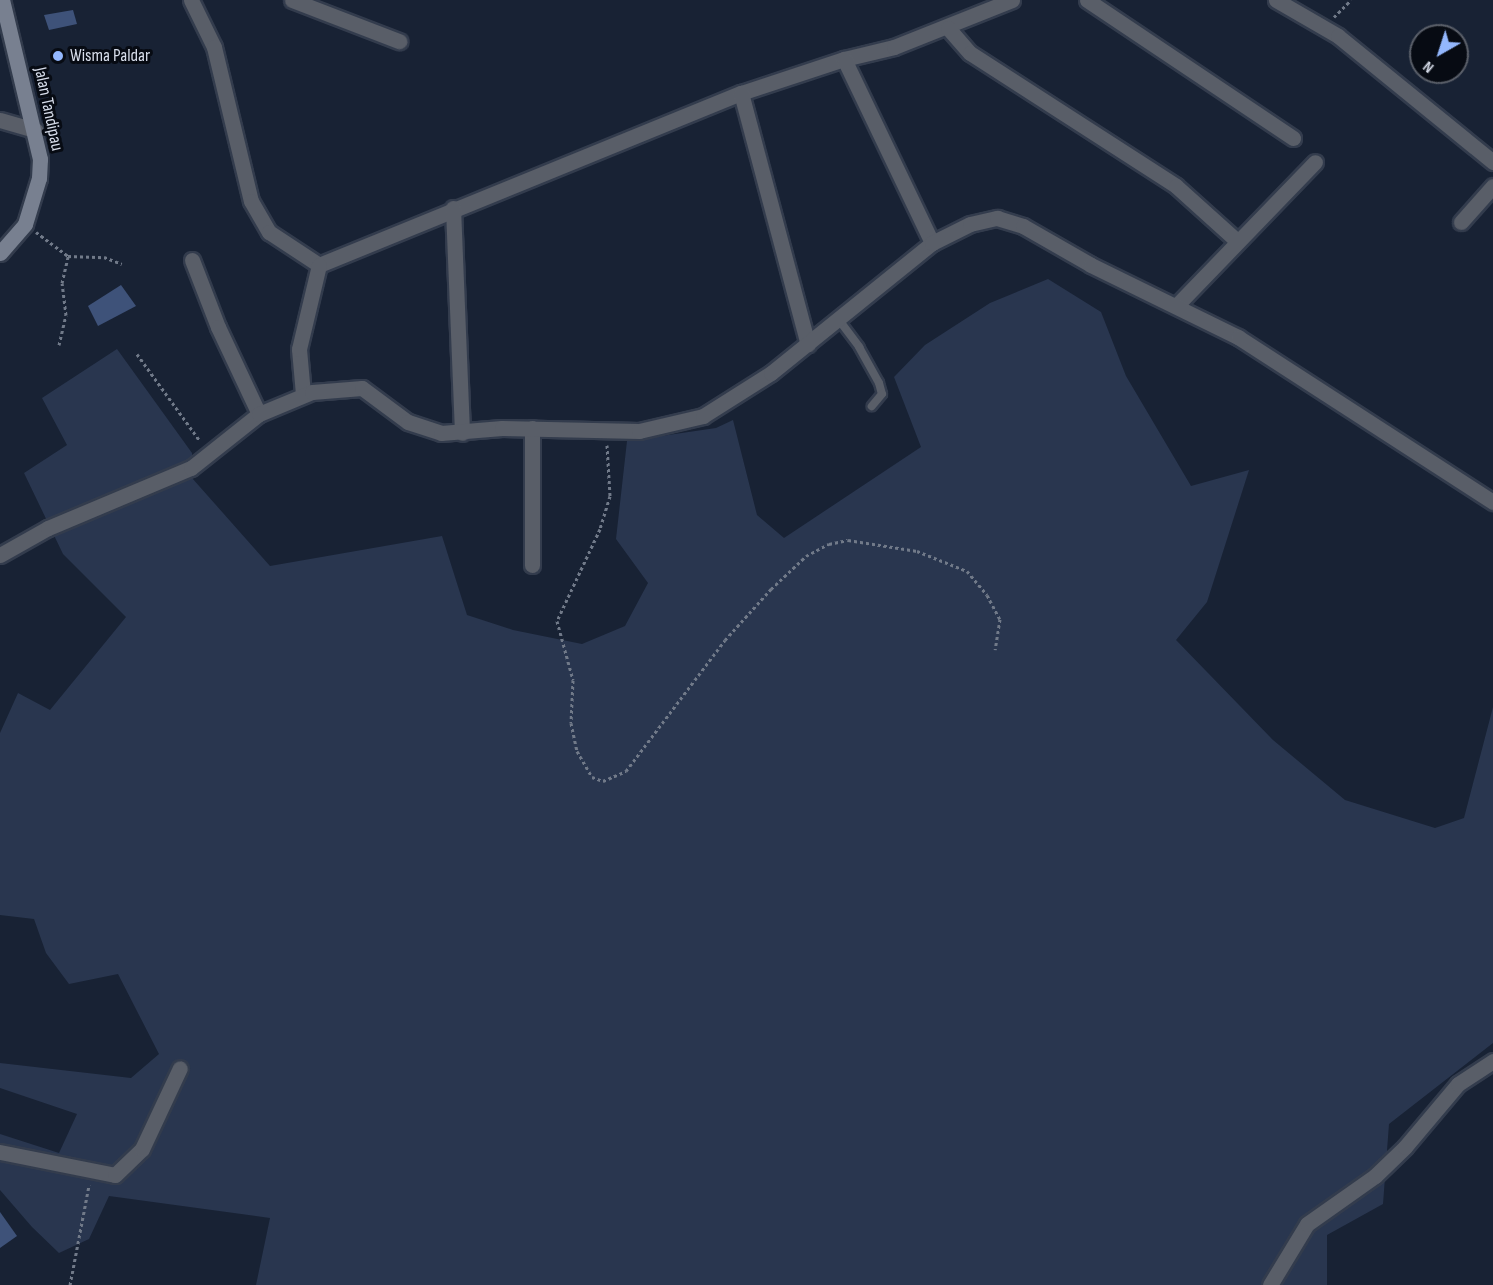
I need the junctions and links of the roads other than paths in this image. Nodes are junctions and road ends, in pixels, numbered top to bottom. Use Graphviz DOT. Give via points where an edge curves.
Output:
graph roads {
  1 [pos="2,0"];
  2 [pos="191,0"];
  3 [pos="292,0"];
  4 [pos="1012,0"];
  5 [pos="1087,0"];
  6 [pos="1276,0"];
  7 [pos="948,28"];
  8 [pos="399,41"];
  9 [pos="844,59"];
  10 [pos="741,93"];
  11 [pos="0,120"];
  12 [pos="36,130"];
  13 [pos="1293,138"];
  14 [pos="1315,162"];
  15 [pos="1493,162"];
  16 [pos="1493,186"];
  17 [pos="453,208"];
  18 [pos="1461,222"];
  19 [pos="1237,241"];
  20 [pos="932,243"];
  21 [pos="0,252"];
  22 [pos="192,260"];
  23 [pos="319,265"];
  24 [pos="1176,306"];
  25 [pos="839,320"];
  26 [pos="808,344"];
  27 [pos="303,394"];
  28 [pos="872,406"];
  29 [pos="259,414"];
  30 [pos="532,428"];
  31 [pos="462,433"];
  32 [pos="1493,502"];
  33 [pos="0,555"];
  34 [pos="532,565"];
  35 [pos="1493,1061"];
  36 [pos="180,1068"];
  37 [pos="0,1152"];
  38 [pos="1270,1285"];
  1 -- 12 [label="street, Jalan Tandipau"];
  2 -- 23 [label="street" via="214,47 251,201 269,232"];
  3 -- 8 [label="street"];
  4 -- 7 [label="street"];
  5 -- 13 [label="street"];
  6 -- 15 [label="street" via="1324,27"];
  7 -- 9 [label="street"];
  7 -- 19 [label="street" via="970,53 1176,186"];
  9 -- 10 [label="street"];
  9 -- 20 [label="street"];
  10 -- 17 [label="street"];
  10 -- 26 [label="street"];
  11 -- 12 [label="street"];
  12 -- 21 [label="street, Jalan Tandipau" via="39,178 25,224"];
  14 -- 19 [label="street"];
  16 -- 18 [label="street"];
  17 -- 23 [label="street"];
  17 -- 31 [label="street"];
  19 -- 24 [label="street"];
  20 -- 24 [label="street" via="970,224 997,218 1010,220 1090,265"];
  20 -- 25 [label="street"];
  22 -- 29 [label="street"];
  23 -- 27 [label="street" via="299,349"];
  24 -- 32 [label="street" via="1255,348"];
  25 -- 26 [label="street"];
  25 -- 28 [label="lane" via="860,347 879,383 882,394"];
  26 -- 30 [label="street" via="738,396 703,416 653,429 606,432"];
  27 -- 29 [label="street"];
  27 -- 31 [label="street" via="362,387 416,426 441,434"];
  29 -- 33 [label="street" via="211,454 160,483 48,528"];
  30 -- 31 [label="street"];
  30 -- 34 [label="street"];
  35 -- 38 [label="street" via="1458,1084 1406,1147 1375,1176 1307,1224"];
  36 -- 37 [label="street" via="142,1149 115,1175"];
}
